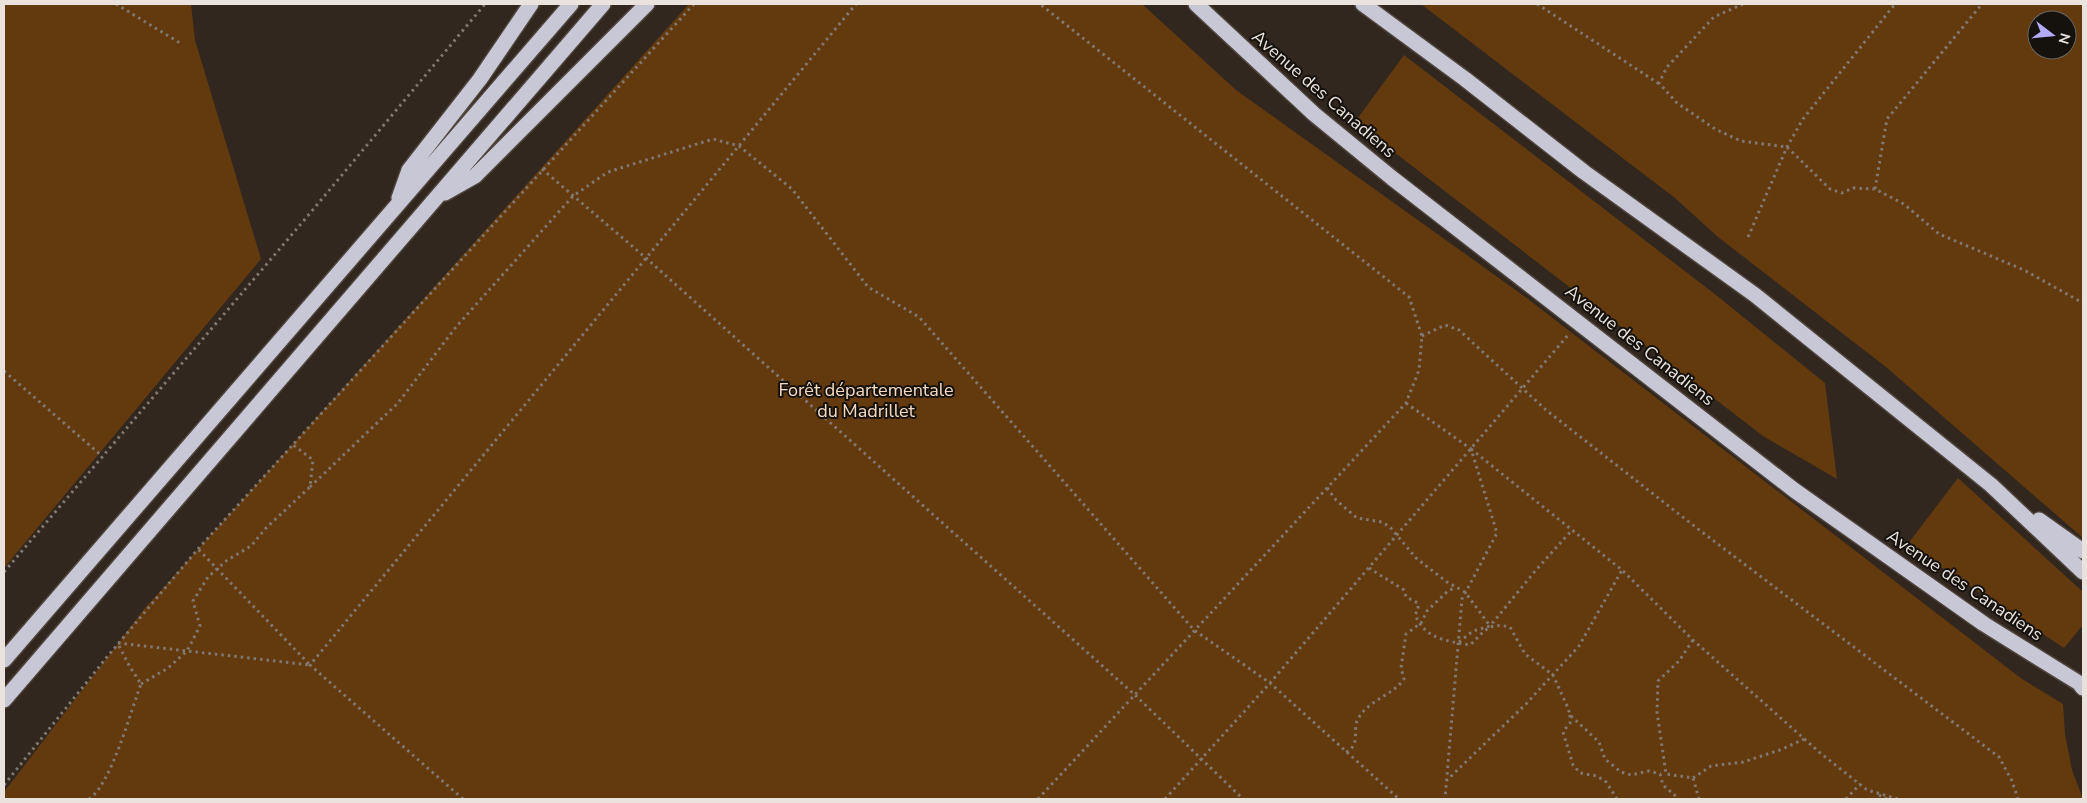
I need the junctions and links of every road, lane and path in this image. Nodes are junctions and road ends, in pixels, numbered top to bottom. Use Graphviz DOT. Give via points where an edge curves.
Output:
graph roads {
  1 [pos="116,4"];
  2 [pos="485,4"];
  3 [pos="531,4"];
  4 [pos="571,4"];
  5 [pos="603,4"];
  6 [pos="647,4"];
  7 [pos="694,4"];
  8 [pos="856,4"];
  9 [pos="1040,4"];
  10 [pos="1196,4"];
  11 [pos="1363,4"];
  12 [pos="1537,4"];
  13 [pos="1743,4"];
  14 [pos="1895,4"];
  15 [pos="1982,4"];
  16 [pos="180,43"];
  17 [pos="1661,85"];
  18 [pos="739,146"];
  19 [pos="1787,147"];
  20 [pos="542,169"];
  21 [pos="1875,189"];
  22 [pos="573,196"];
  23 [pos="434,199"];
  24 [pos="397,206"];
  25 [pos="1748,237"];
  26 [pos="646,258"];
  27 [pos="2083,303"];
  28 [pos="1570,333"];
  29 [pos="1422,336"];
  30 [pos="4,371"];
  31 [pos="1522,389"];
  32 [pos="1406,403"];
  33 [pos="292,444"];
  34 [pos="1470,449"];
  35 [pos="102,456"];
  36 [pos="1991,486"];
  37 [pos="310,488"];
  38 [pos="1327,488"];
  39 [pos="1572,530"];
  40 [pos="1398,534"];
  41 [pos="198,549"];
  42 [pos="2083,551"];
  43 [pos="1369,568"];
  44 [pos="217,569"];
  45 [pos="1622,570"];
  46 [pos="4,572"];
  47 [pos="2083,572"];
  48 [pos="1457,588"];
  49 [pos="1465,592"];
  50 [pos="1421,623"];
  51 [pos="1490,626"];
  52 [pos="1194,630"];
  53 [pos="1692,640"];
  54 [pos="118,643"];
  55 [pos="1458,643"];
  56 [pos="187,651"];
  57 [pos="4,660"];
  58 [pos="310,665"];
  59 [pos="1553,675"];
  60 [pos="1270,683"];
  61 [pos="141,684"];
  62 [pos="2083,688"];
  63 [pos="1135,695"];
  64 [pos="4,700"];
  65 [pos="1570,715"];
  66 [pos="1804,739"];
  67 [pos="1346,752"];
  68 [pos="1201,760"];
  69 [pos="1693,778"];
  70 [pos="1446,782"];
  71 [pos="1860,784"];
  72 [pos="4,785"];
  73 [pos="1867,790"];
  74 [pos="89,799"];
  75 [pos="463,799"];
  76 [pos="1038,799"];
  77 [pos="1165,799"];
  78 [pos="1243,799"];
  79 [pos="1398,799"];
  80 [pos="1444,799"];
  81 [pos="1617,799"];
  82 [pos="1679,799"];
  83 [pos="1699,799"];
  84 [pos="1846,799"];
  85 [pos="1887,799"];
  86 [pos="1898,799"];
  87 [pos="2018,799"];
  1 -- 16 [label="path"];
  2 -- 35 [label="path"];
  3 -- 24 [label="highway" via="480,79 409,170"];
  4 -- 24 [label="highway"];
  5 -- 23 [label="highway"];
  6 -- 23 [label="highway" via="475,176"];
  7 -- 20 [label="path"];
  8 -- 18 [label="path"];
  9 -- 29 [label="path" via="1409,297"];
  10 -- 62 [label="highway, Avenue des Canadiens" via="1314,114 1392,178 1794,490 1984,624 2079,682"];
  11 -- 36 [label="highway" via="1584,172 1755,296"];
  12 -- 17 [label="path"];
  13 -- 17 [label="path" via="1714,17 1667,67 1659,83"];
  14 -- 19 [label="path" via="1803,119"];
  15 -- 21 [label="path" via="1887,119"];
  17 -- 19 [label="path" via="1677,103 1715,129 1741,141"];
  18 -- 22 [label="path" via="714,139 608,172"];
  18 -- 26 [label="path"];
  18 -- 52 [label="path" via="792,189 868,287 919,317"];
  19 -- 21 [label="path" via="1830,190 1842,193 1853,188"];
  19 -- 25 [label="path"];
  20 -- 22 [label="path"];
  20 -- 33 [label="path"];
  21 -- 27 [label="path" via="1904,204 1939,234 2024,270"];
  22 -- 26 [label="path"];
  22 -- 37 [label="path" via="456,327 398,403"];
  23 -- 64 [label="highway"];
  24 -- 57 [label="highway"];
  26 -- 58 [label="path"];
  26 -- 63 [label="path"];
  28 -- 31 [label="path"];
  29 -- 31 [label="path" via="1445,325 1459,330"];
  29 -- 32 [label="path" via="1419,370"];
  30 -- 35 [label="path"];
  31 -- 34 [label="path"];
  31 -- 87 [label="path" via="1698,529 1999,757"];
  32 -- 34 [label="path"];
  32 -- 38 [label="path"];
  33 -- 37 [label="path" via="314,460"];
  33 -- 41 [label="path"];
  34 -- 39 [label="path"];
  34 -- 40 [label="path"];
  34 -- 49 [label="path" via="1497,533"];
  35 -- 46 [label="path"];
  36 -- 42 [label="highway"];
  36 -- 47 [label="highway"];
  37 -- 44 [label="path" via="251,546"];
  38 -- 40 [label="path" via="1357,518 1382,522"];
  38 -- 52 [label="path"];
  39 -- 45 [label="path"];
  39 -- 51 [label="path"];
  40 -- 43 [label="path"];
  40 -- 48 [label="path" via="1416,558"];
  41 -- 44 [label="path"];
  41 -- 54 [label="path"];
  43 -- 50 [label="path" via="1418,603 1415,614"];
  43 -- 60 [label="path"];
  44 -- 56 [label="path" via="193,601 200,626"];
  44 -- 58 [label="path"];
  45 -- 53 [label="path"];
  45 -- 59 [label="path" via="1579,646"];
  48 -- 49 [label="path"];
  48 -- 50 [label="path" via="1449,590 1427,611"];
  49 -- 51 [label="path"];
  49 -- 55 [label="path"];
  50 -- 55 [label="path" via="1442,641"];
  50 -- 67 [label="path" via="1406,634 1401,668 1404,679 1400,685 1375,700 1357,719 1356,743"];
  51 -- 55 [label="path" via="1473,631"];
  51 -- 55 [label="path" via="1470,645"];
  51 -- 59 [label="path" via="1510,627 1525,654"];
  52 -- 60 [label="path"];
  52 -- 63 [label="path"];
  53 -- 66 [label="path"];
  53 -- 69 [label="path" via="1679,661 1658,682 1657,712 1666,774"];
  54 -- 56 [label="path"];
  54 -- 61 [label="path"];
  54 -- 72 [label="path"];
  55 -- 70 [label="path"];
  56 -- 58 [label="path"];
  56 -- 61 [label="path" via="168,668"];
  58 -- 75 [label="path"];
  59 -- 65 [label="path"];
  59 -- 70 [label="path"];
  60 -- 67 [label="path"];
  60 -- 68 [label="path"];
  61 -- 74 [label="path" via="113,761 95,795"];
  63 -- 68 [label="path"];
  63 -- 76 [label="path"];
  65 -- 81 [label="path" via="1570,723 1563,732 1573,765 1580,773 1598,776 1606,782"];
  65 -- 82 [label="path" via="1599,742 1605,759 1631,775 1649,771 1660,774 1663,785"];
  66 -- 69 [label="path" via="1743,762 1711,766"];
  66 -- 71 [label="path"];
  67 -- 79 [label="path"];
  68 -- 77 [label="path"];
  68 -- 78 [label="path"];
  69 -- 83 [label="path"];
  70 -- 80 [label="path"];
  71 -- 73 [label="path"];
  71 -- 84 [label="path"];
  73 -- 85 [label="path"];
  73 -- 86 [label="path"];
}
